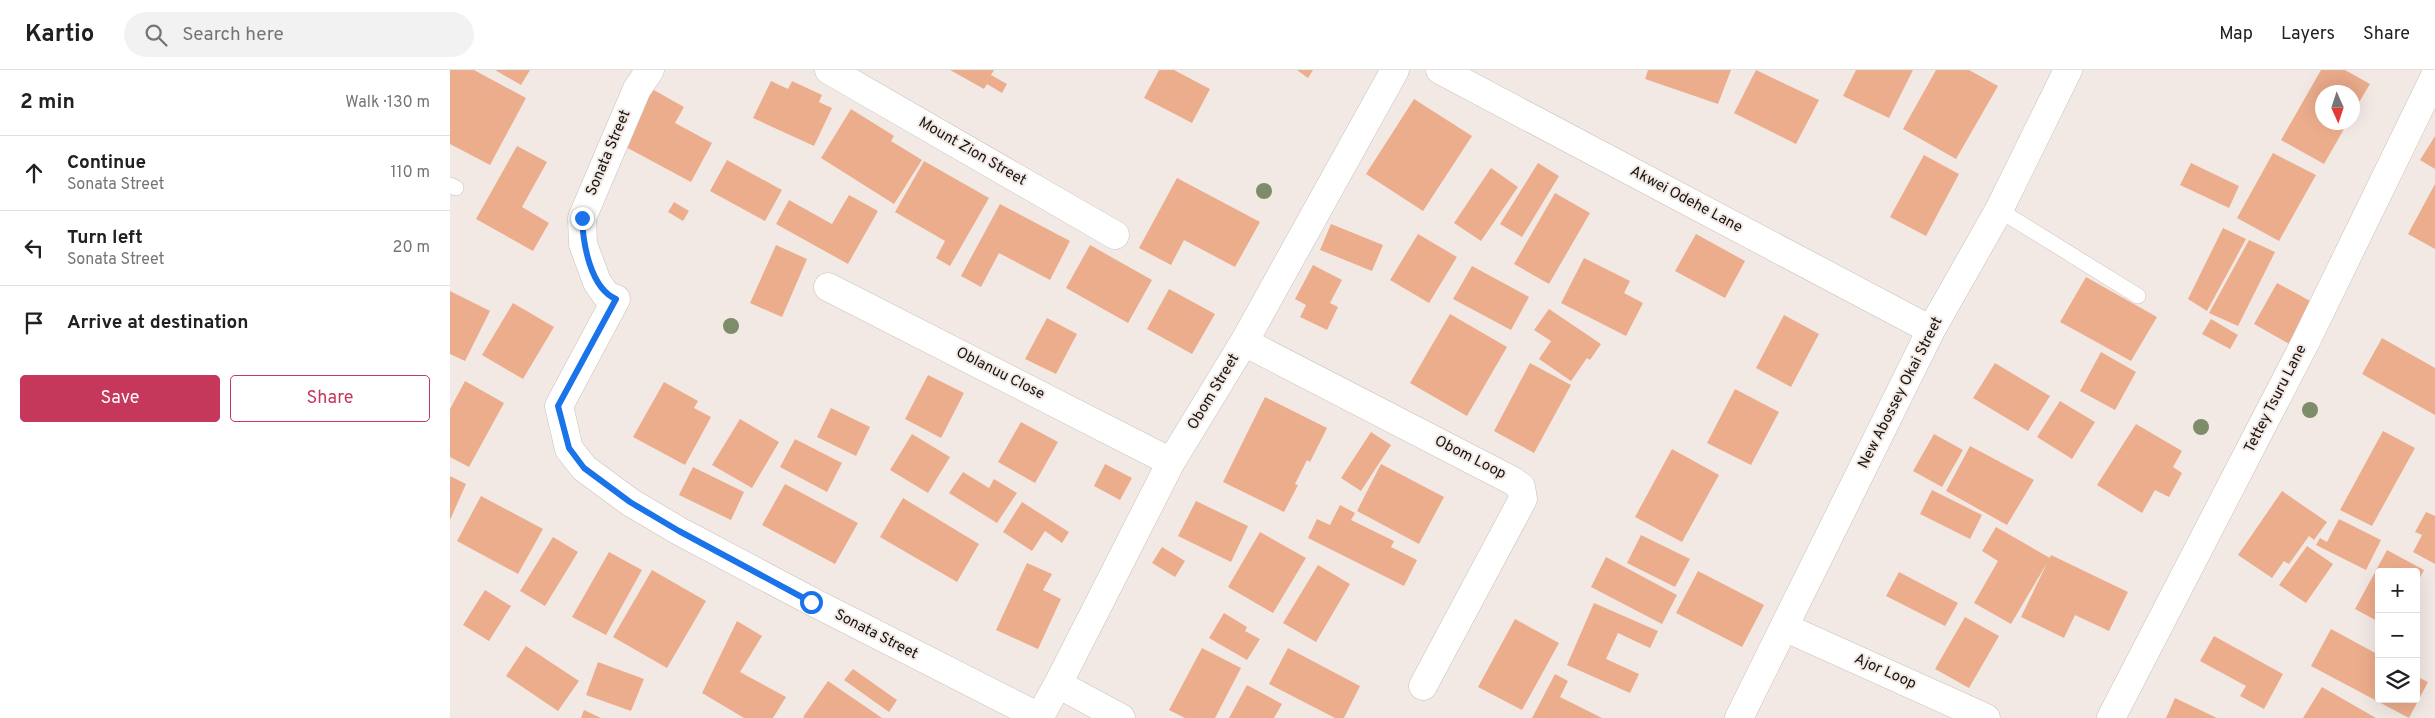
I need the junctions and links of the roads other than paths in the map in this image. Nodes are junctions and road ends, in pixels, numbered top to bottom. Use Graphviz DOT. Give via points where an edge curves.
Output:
graph roads {
  1 [pos="650,70"];
  2 [pos="829,70"];
  3 [pos="1396,70"];
  4 [pos="1440,70"];
  5 [pos="2068,70"];
  6 [pos="2435,76"];
  7 [pos="1999,210"];
  8 [pos="1115,235"];
  9 [pos="828,287"];
  10 [pos="2138,296"];
  11 [pos="1931,330"];
  12 [pos="1244,342"];
  13 [pos="1171,462"];
  14 [pos="1784,627"];
  15 [pos="1058,684"];
  16 [pos="1423,686"];
  17 [pos="1039,718"];
  18 [pos="1121,718"];
  19 [pos="1739,718"];
  20 [pos="1986,718"];
  21 [pos="2111,718"];
  1 -- 17 [label="street, Sonata Street" via="636,89 582,218 583,244 598,282 606,295 616,299 558,406 569,448 584,468 630,502 679,531"];
  2 -- 8 [label="street, Mount Zion Street"];
  3 -- 12 [label="street, Obom Street"];
  4 -- 11 [label="street, Akwei Odehe Lane"];
  5 -- 7 [label="street, New Abossey Okai Street"];
  6 -- 21 [label="street, Tettey Tsuru Lane" via="2305,343"];
  7 -- 10 [label="lane"];
  7 -- 11 [label="street, New Abossey Okai Street"];
  9 -- 13 [label="street, Oblanuu Close"];
  11 -- 14 [label="street, New Abossey Okai Street"];
  12 -- 13 [label="street, Obom Street"];
  12 -- 16 [label="street, Obom Loop" via="1521,487 1523,500"];
  13 -- 15 [label="street, Obom Street"];
  14 -- 19 [label="street, New Abossey Okai Street"];
  14 -- 20 [label="street, Ajor Loop"];
  15 -- 17 [label="street, Obom Street"];
  15 -- 18 [label="street"];
}
